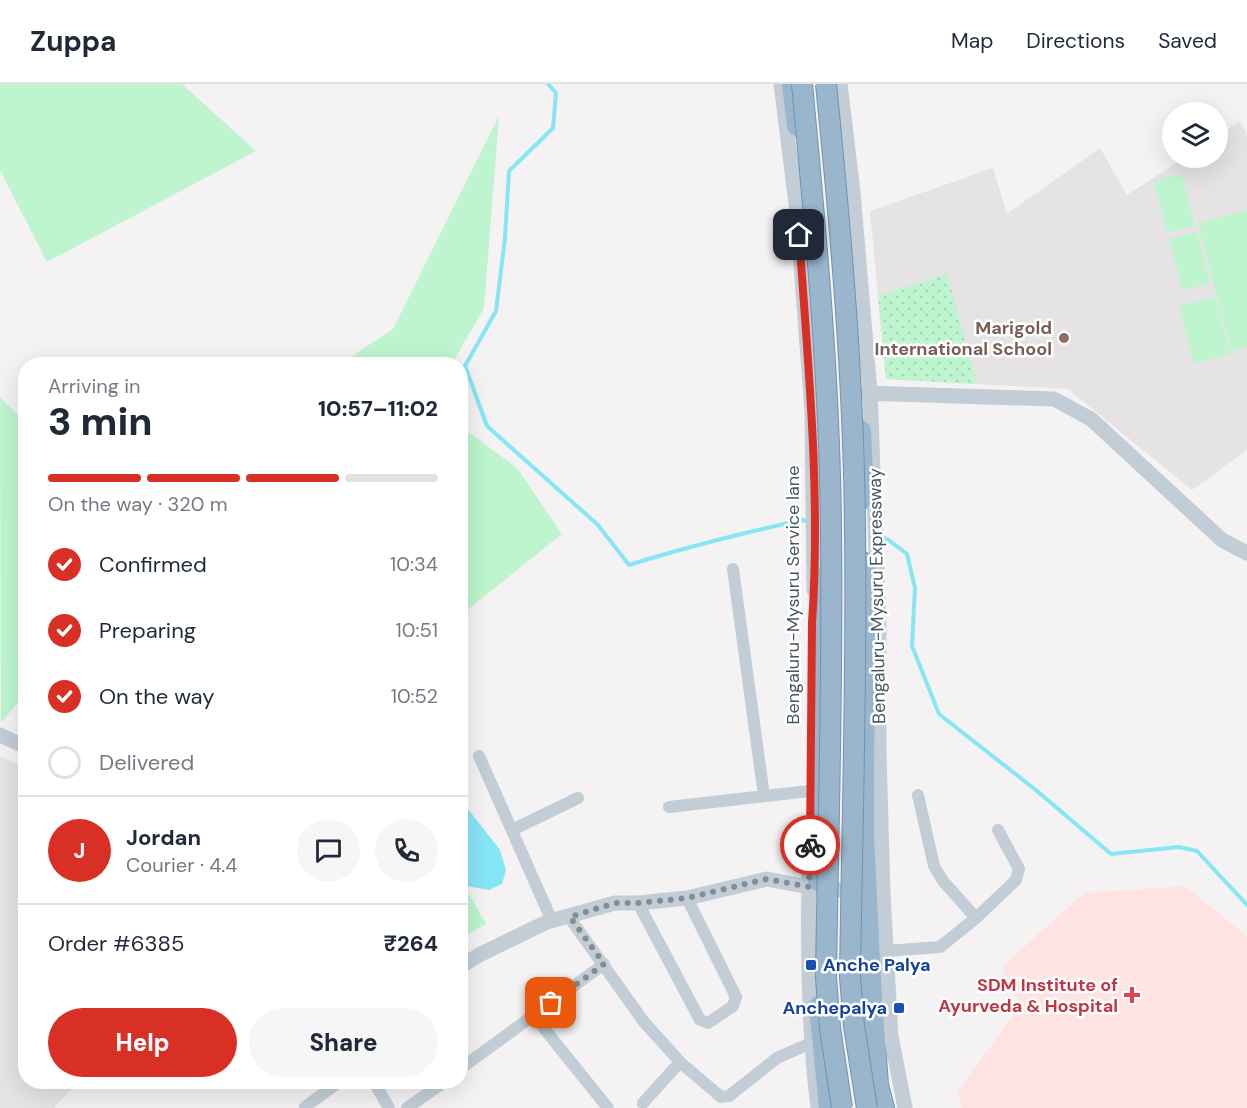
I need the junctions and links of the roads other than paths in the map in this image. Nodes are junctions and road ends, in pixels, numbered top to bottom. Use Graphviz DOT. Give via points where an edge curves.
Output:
graph roads {
  1 [pos="781,84"];
  2 [pos="792,84"];
  3 [pos="802,84"];
  4 [pos="826,84"];
  5 [pos="834,84"];
  6 [pos="840,84"];
  7 [pos="864,393"];
  8 [pos="818,472"];
  9 [pos="1247,553"];
  10 [pos="733,569"];
  11 [pos="0,735"];
  12 [pos="18,743"];
  13 [pos="479,756"];
  14 [pos="815,790"];
  15 [pos="918,795"];
  16 [pos="764,796"];
  17 [pos="578,798"];
  18 [pos="669,807"];
  19 [pos="512,830"];
  20 [pos="998,830"];
  21 [pos="814,887"];
  22 [pos="875,893"];
  23 [pos="687,898"];
  24 [pos="638,903"];
  25 [pos="570,917"];
  26 [pos="976,918"];
  27 [pos="552,921"];
  28 [pos="886,951"];
  29 [pos="468,962"];
  30 [pos="604,964"];
  31 [pos="534,1016"];
  32 [pos="811,1043"];
  33 [pos="680,1062"];
  34 [pos="468,1063"];
  35 [pos="329,1089"];
  36 [pos="378,1089"];
  37 [pos="434,1089"];
  38 [pos="643,1103"];
  39 [pos="305,1107"];
  40 [pos="389,1108"];
  41 [pos="407,1108"];
  42 [pos="608,1108"];
  43 [pos="818,1108"];
  44 [pos="829,1108"];
  45 [pos="842,1108"];
  46 [pos="867,1108"];
  47 [pos="884,1108"];
  48 [pos="905,1108"];
  1 -- 8 [label="street, Bengaluru-Mysuru Service lane" via="797,212"];
  2 -- 8 [label="highway" via="811,286"];
  3 -- 45 [label="highway, bridge" via="819,270 829,444 826,978"];
  4 -- 46 [label="highway, Bengaluru-Mysuru Expressway, bridge" via="843,268 853,443 850,977"];
  5 -- 7 [label="highway, Bengaluru-Mysuru Expressway"];
  6 -- 7 [label="street, Bengaluru-Mysuru Expressway" via="853,192"];
  7 -- 9 [label="street" via="1054,399 1091,419 1222,540"];
  7 -- 22 [label="highway, Bengaluru-Mysuru Expressway" via="873,623 864,839"];
  8 -- 14 [label="highway"];
  10 -- 16 [label="street"];
  11 -- 12 [label="street"];
  13 -- 19 [label="street"];
  14 -- 16 [label="street"];
  14 -- 21 [label="highway"];
  15 -- 26 [label="street" via="934,866"];
  16 -- 18 [label="street"];
  17 -- 19 [label="street"];
  19 -- 27 [label="street"];
  20 -- 26 [label="street" via="1019,874"];
  21 -- 22 [label="street"];
  21 -- 23 [label="street" via="767,879"];
  21 -- 32 [label="street" via="808,992"];
  21 -- 44 [label="highway" via="821,1039"];
  22 -- 28 [label="street, Bengaluru-Mysuru Expressway"];
  22 -- 47 [label="highway, Bengaluru-Mysuru Expressway" via="877,1074"];
  23 -- 24 [label="street"];
  23 -- 24 [label="street" via="736,998 733,1006 708,1023 700,1020"];
  24 -- 25 [label="street" via="615,903"];
  25 -- 27 [label="street"];
  25 -- 30 [label="street"];
  26 -- 28 [label="street" via="940,947"];
  27 -- 29 [label="street"];
  28 -- 48 [label="street, Bengaluru-Mysuru Expressway" via="891,1036"];
  30 -- 31 [label="street"];
  30 -- 33 [label="street" via="644,1022"];
  31 -- 34 [label="street"];
  31 -- 42 [label="street"];
  32 -- 33 [label="street" via="777,1058 727,1097 720,1096"];
  32 -- 43 [label="street"];
  33 -- 38 [label="street"];
  35 -- 39 [label="street"];
  36 -- 40 [label="street"];
  37 -- 41 [label="street"];
}
